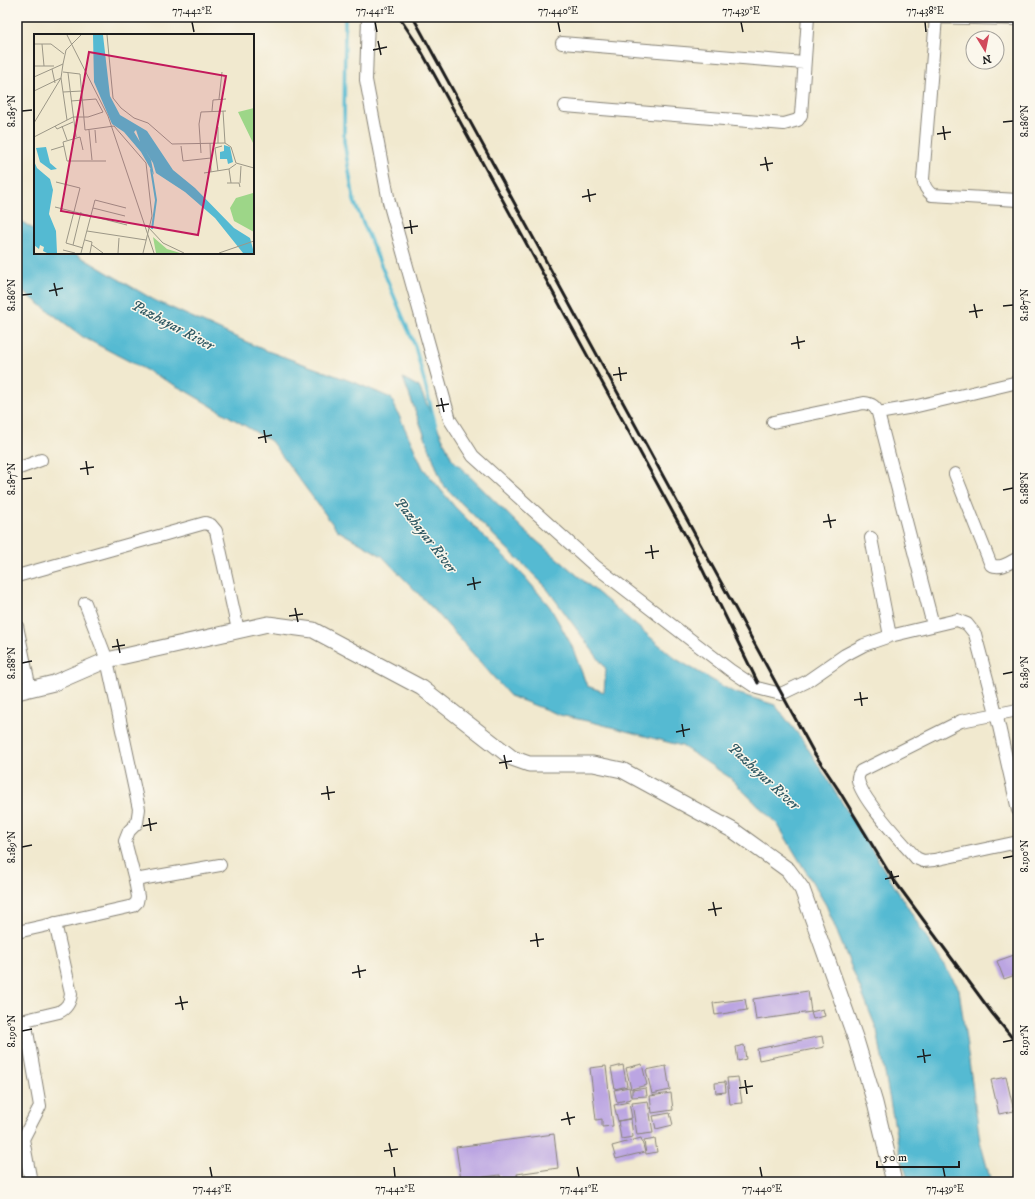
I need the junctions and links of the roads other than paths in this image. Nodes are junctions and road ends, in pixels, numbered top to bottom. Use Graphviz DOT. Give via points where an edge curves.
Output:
graph roads {
  1 [pos="368,17"];
  2 [pos="808,17"];
  3 [pos="930,17"];
  4 [pos="936,17"];
  5 [pos="1018,19"];
  6 [pos="562,43"];
  7 [pos="804,63"];
  8 [pos="565,106"];
  9 [pos="1018,200"];
  10 [pos="1018,382"];
  11 [pos="878,414"];
  12 [pos="772,422"];
  13 [pos="41,460"];
  14 [pos="17,469"];
  15 [pos="955,474"];
  16 [pos="871,538"];
  17 [pos="1018,558"];
  18 [pos="17,576"];
  19 [pos="85,603"];
  20 [pos="933,625"];
  21 [pos="17,626"];
  22 [pos="238,630"];
  23 [pos="890,636"];
  24 [pos="107,660"];
  25 [pos="23,690"];
  26 [pos="1018,710"];
  27 [pos="996,714"];
  28 [pos="1018,810"];
  29 [pos="1018,842"];
  30 [pos="220,865"];
  31 [pos="135,880"];
  32 [pos="55,923"];
  33 [pos="17,932"];
  34 [pos="21,1021"];
  35 [pos="31,1182"];
  36 [pos="894,1182"];
  1 -- 23 [label="street" via="366,80 389,202 450,420 473,456 595,566 757,688 781,694 806,682 845,655"];
  2 -- 7 [label="street"];
  3 -- 4 [label="street"];
  4 -- 5 [label="street"];
  4 -- 9 [label="street" via="924,186 932,195"];
  6 -- 7 [label="street"];
  7 -- 8 [label="street" via="800,115 798,120 784,124"];
  10 -- 11 [label="street"];
  11 -- 12 [label="street" via="870,403 864,403"];
  11 -- 20 [label="street"];
  13 -- 14 [label="street"];
  15 -- 17 [label="street" via="991,565 1002,566"];
  16 -- 23 [label="street"];
  18 -- 22 [label="street" via="205,523 216,530"];
  19 -- 24 [label="street"];
  20 -- 23 [label="street"];
  20 -- 27 [label="street" via="957,620 971,627"];
  21 -- 25 [label="street"];
  22 -- 24 [label="street"];
  22 -- 36 [label="street" via="268,624 313,630 422,688 512,758 529,764 592,764 622,770 734,831 788,870 802,890 856,1040"];
  24 -- 25 [label="street" via="54,683"];
  24 -- 31 [label="street" via="139,810 137,823 129,831 126,841"];
  26 -- 27 [label="street"];
  27 -- 28 [label="street"];
  27 -- 29 [label="street" via="961,721 861,771 858,781 871,805 919,860 934,860"];
  30 -- 31 [label="street"];
  31 -- 32 [label="street" via="138,897 133,906"];
  32 -- 33 [label="street"];
  32 -- 34 [label="street" via="71,994 70,1002 59,1012"];
  34 -- 35 [label="street" via="40,1106 23,1139"];
}
